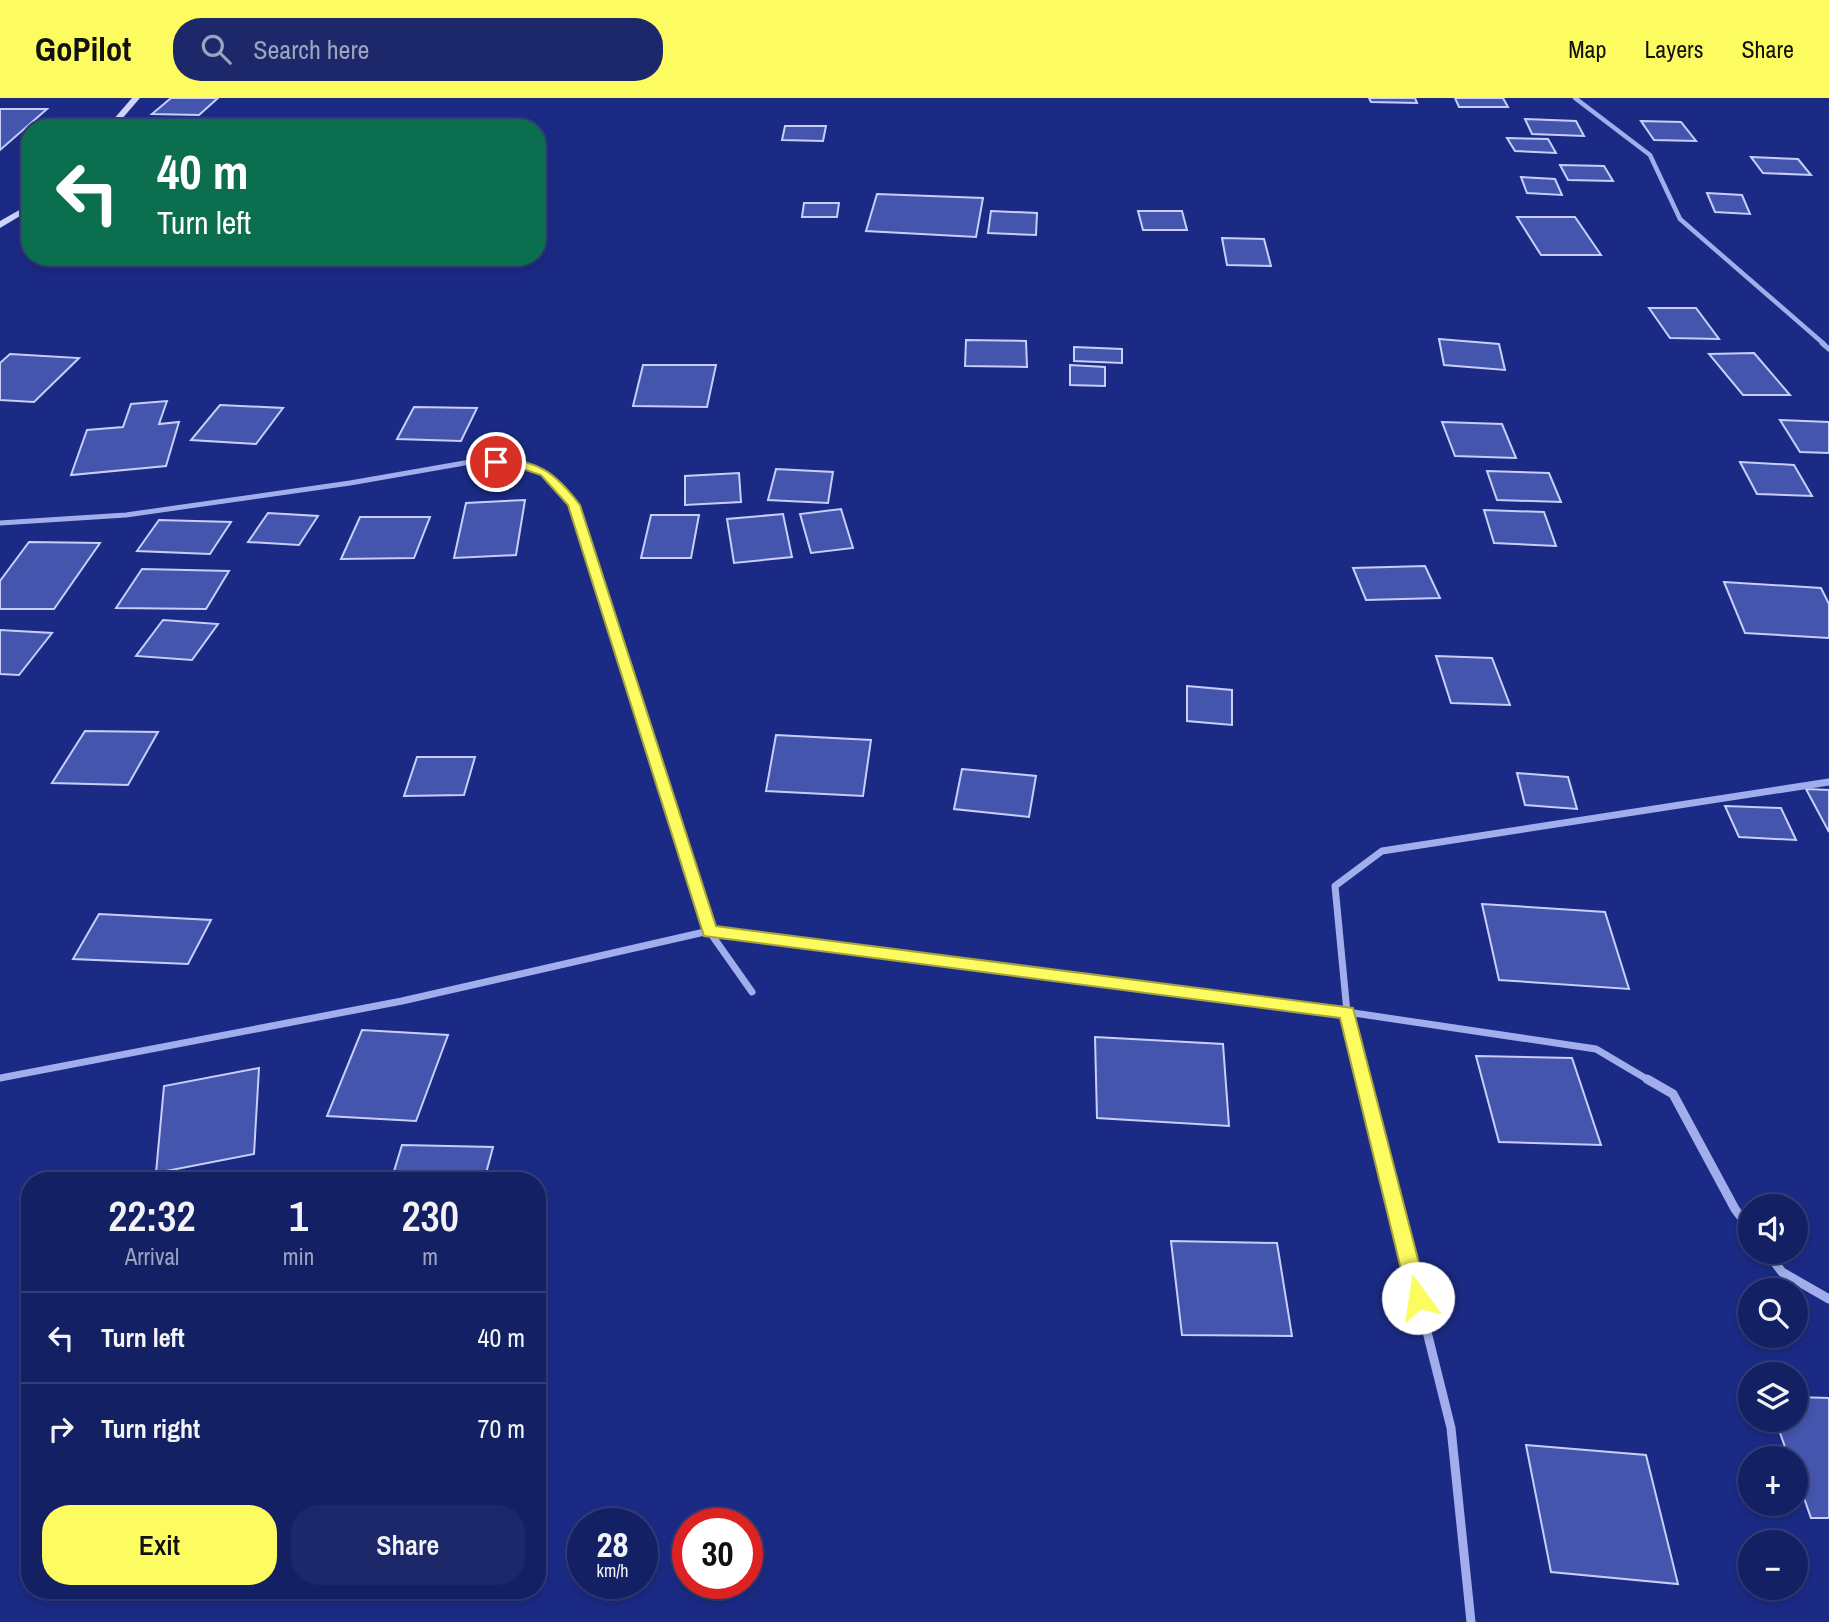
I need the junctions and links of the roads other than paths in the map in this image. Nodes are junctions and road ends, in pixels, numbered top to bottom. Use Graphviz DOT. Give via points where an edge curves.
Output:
graph roads {
  1 [pos="136,98"];
  2 [pos="1575,98"];
  3 [pos="118,119"];
  4 [pos="21,212"];
  5 [pos="0,225"];
  6 [pos="1829,349"];
  7 [pos="0,523"];
  8 [pos="1829,782"];
  9 [pos="709,931"];
  10 [pos="752,992"];
  11 [pos="1347,1012"];
  12 [pos="0,1078"];
  13 [pos="1738,1213"];
  14 [pos="1776,1264"];
  15 [pos="1829,1298"];
  16 [pos="1471,1622"];
  1 -- 3 [label="main road"];
  2 -- 6 [label="street" via="1650,155 1680,219"];
  4 -- 5 [label="main road"];
  7 -- 9 [label="street" via="126,515 476,461 516,463 545,473 574,505"];
  8 -- 11 [label="street" via="1382,851 1335,886"];
  9 -- 10 [label="street"];
  9 -- 11 [label="street"];
  9 -- 12 [label="street" via="402,1001"];
  11 -- 13 [label="street" via="1596,1049 1673,1094"];
  11 -- 16 [label="street" via="1451,1428"];
  14 -- 15 [label="street"];
}
